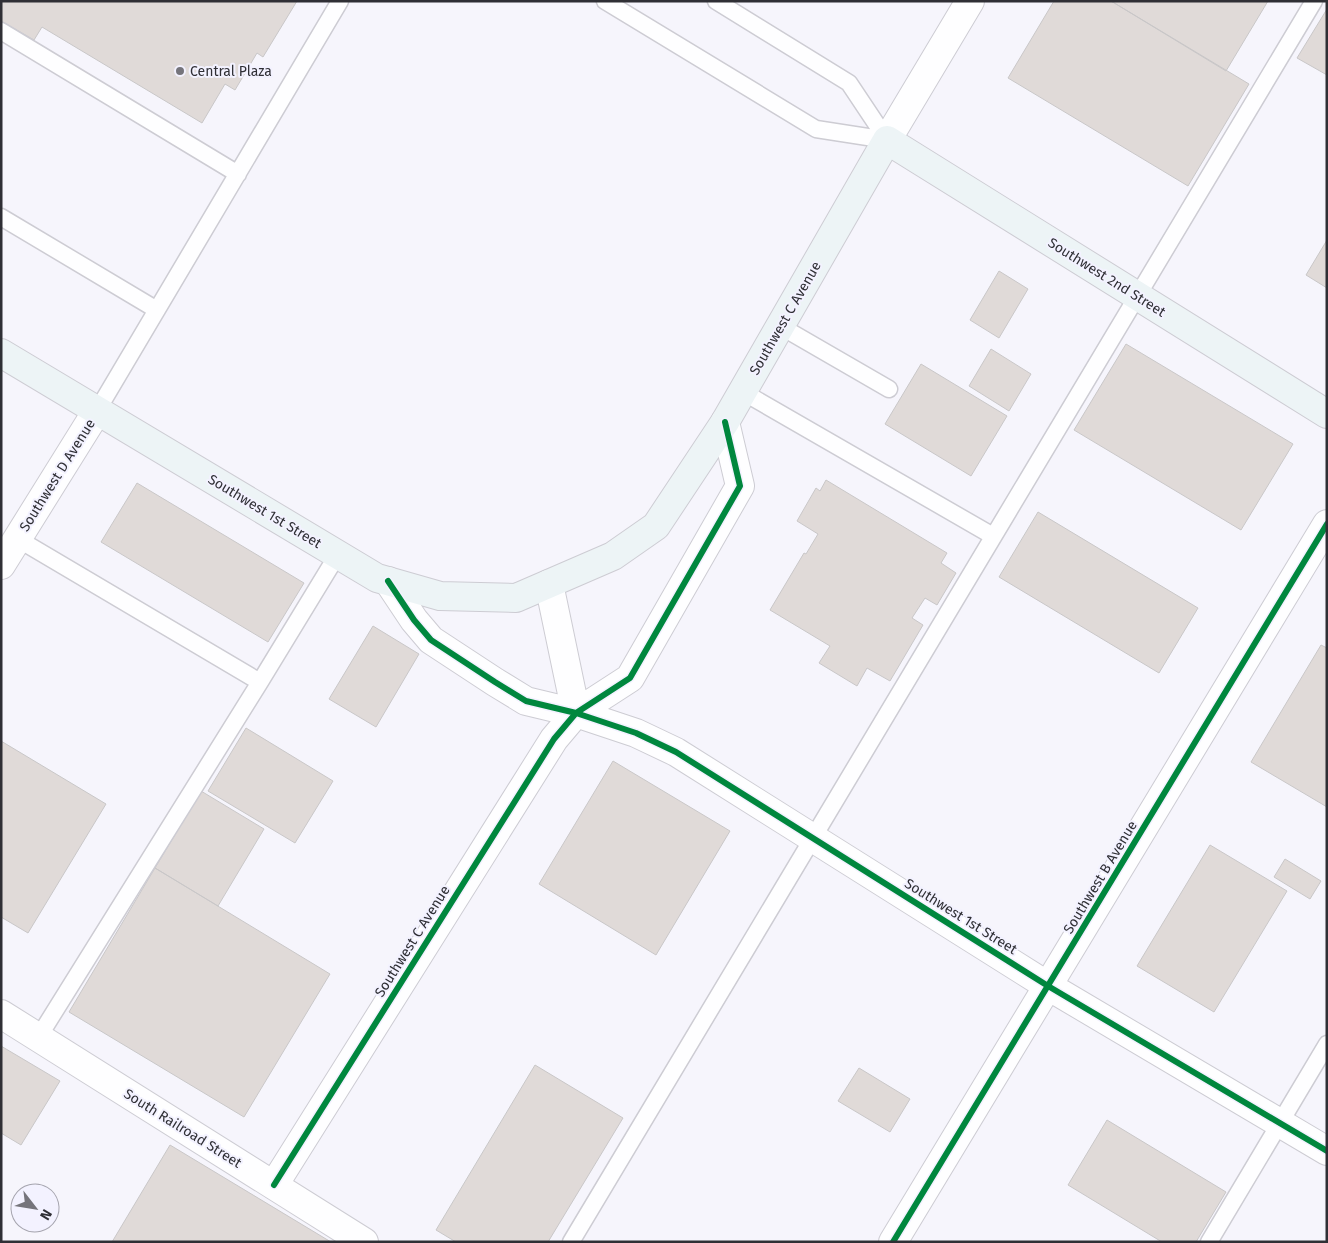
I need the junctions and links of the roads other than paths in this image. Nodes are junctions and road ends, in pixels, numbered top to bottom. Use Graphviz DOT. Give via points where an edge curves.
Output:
graph roads {
  1 [pos="340,1"];
  2 [pos="606,1"];
  3 [pos="716,1"];
  4 [pos="970,1"];
  5 [pos="1314,1"];
  6 [pos="1,31"];
  7 [pos="887,140"];
  8 [pos="238,174"];
  9 [pos="1,217"];
  10 [pos="1136,295"];
  11 [pos="157,310"];
  12 [pos="780,326"];
  13 [pos="1,354"];
  14 [pos="889,389"];
  15 [pos="742,392"];
  16 [pos="97,411"];
  17 [pos="1327,414"];
  18 [pos="725,422"];
  19 [pos="1327,524"];
  20 [pos="993,536"];
  21 [pos="18,539"];
  22 [pos="338,554"];
  23 [pos="1,565"];
  24 [pos="388,581"];
  25 [pos="549,584"];
  26 [pos="260,682"];
  27 [pos="576,714"];
  28 [pos="813,838"];
  29 [pos="1048,986"];
  30 [pos="1,1014"];
  31 [pos="38,1038"];
  32 [pos="1327,1044"];
  33 [pos="1279,1123"];
  34 [pos="1327,1151"];
  35 [pos="274,1185"];
  36 [pos="364,1242"];
  37 [pos="571,1242"];
  38 [pos="893,1242"];
  39 [pos="1209,1242"];
  1 -- 8 [label="lane"];
  2 -- 7 [label="lane" via="816,129"];
  3 -- 7 [label="lane" via="849,83"];
  4 -- 7 [label="street, Southwest C Avenue"];
  5 -- 10 [label="lane"];
  6 -- 8 [label="lane"];
  7 -- 10 [label="main road, Southwest 2nd Street"];
  7 -- 12 [label="main road, Southwest C Avenue"];
  8 -- 11 [label="lane"];
  9 -- 11 [label="lane"];
  10 -- 17 [label="main road, Southwest 2nd Street"];
  10 -- 20 [label="lane"];
  11 -- 16 [label="lane"];
  12 -- 14 [label="lane"];
  12 -- 15 [label="main road, Southwest C Avenue"];
  13 -- 16 [label="main road, Southwest 1st Street"];
  15 -- 18 [label="main road, Southwest C Avenue"];
  15 -- 20 [label="lane"];
  16 -- 21 [label="street, Southwest D Avenue"];
  16 -- 22 [label="main road, Southwest 1st Street"];
  18 -- 25 [label="main road, Southwest C Avenue" via="656,526 613,556"];
  18 -- 27 [label="street, Southwest C Avenue" via="740,486 630,678"];
  19 -- 29 [label="street, Southwest B Avenue"];
  20 -- 28 [label="lane"];
  21 -- 23 [label="street, Southwest D Avenue"];
  21 -- 26 [label="lane"];
  22 -- 24 [label="main road, Southwest 1st Street" via="377,578"];
  22 -- 26 [label="lane"];
  24 -- 25 [label="main road, Southwest 1st Street" via="440,596 516,598"];
  24 -- 27 [label="street, Southwest 1st Street" via="431,640 526,701"];
  25 -- 27 [label="street"];
  26 -- 31 [label="lane"];
  27 -- 28 [label="street, Southwest 1st Street" via="636,733 676,752"];
  27 -- 35 [label="street, Southwest C Avenue" via="554,740"];
  28 -- 29 [label="street, Southwest 1st Street"];
  28 -- 37 [label="lane"];
  29 -- 33 [label="street, Southwest 1st Street"];
  29 -- 38 [label="street, Southwest B Avenue"];
  30 -- 31 [label="street, South Railroad Street"];
  31 -- 35 [label="street, South Railroad Street"];
  32 -- 33 [label="lane"];
  33 -- 34 [label="street, Southwest 1st Street"];
  33 -- 39 [label="lane"];
  35 -- 36 [label="street, South Railroad Street"];
}
